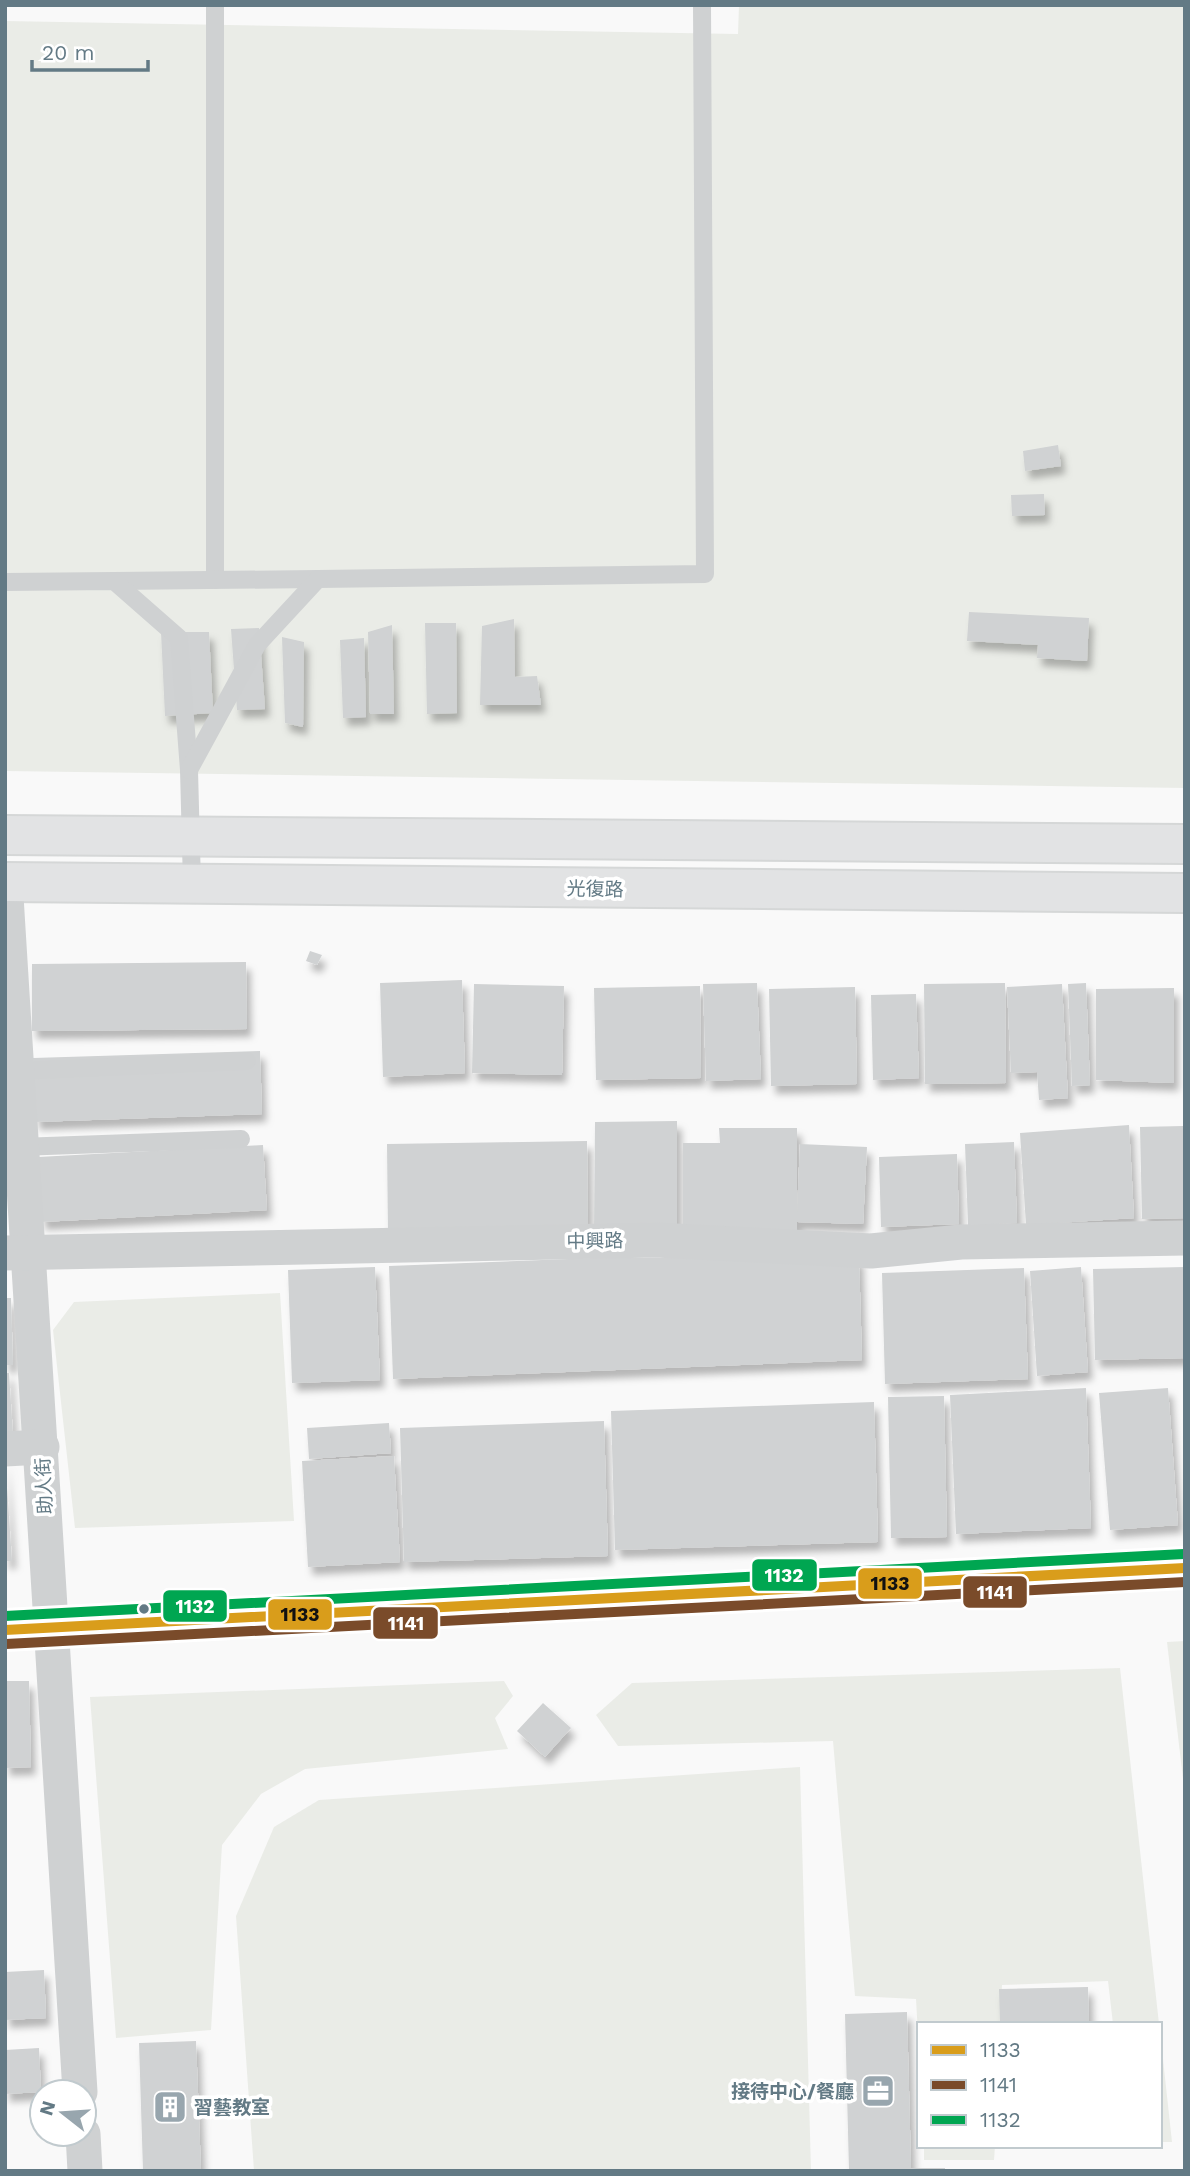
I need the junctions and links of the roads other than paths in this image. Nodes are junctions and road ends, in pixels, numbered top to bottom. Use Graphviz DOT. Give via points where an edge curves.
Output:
graph roads {
  1 [pos="215,5"];
  2 [pos="702,5"];
  3 [pos="318,579"];
  4 [pos="215,580"];
  5 [pos="114,581"];
  6 [pos="5,582"];
  7 [pos="189,770"];
  8 [pos="5,835"];
  9 [pos="192,837"];
  10 [pos="1185,844"];
  11 [pos="5,881"];
  12 [pos="192,884"];
  13 [pos="1185,893"];
  14 [pos="247,1061"];
  15 [pos="16,1071"];
  16 [pos="241,1139"];
  17 [pos="19,1147"];
  18 [pos="1185,1238"];
  19 [pos="17,1253"];
  20 [pos="42,1447"];
  21 [pos="5,1449"];
  22 [pos="1185,1568"];
  23 [pos="52,1627"];
  24 [pos="5,1630"];
  25 [pos="79,2078"];
  26 [pos="84,2148"];
  27 [pos="85,2171"];
  1 -- 4 [label="lane"];
  2 -- 3 [label="lane" via="705,574"];
  3 -- 4 [label="lane"];
  3 -- 7 [label="lane" via="257,645"];
  4 -- 5 [label="lane"];
  5 -- 6 [label="lane"];
  5 -- 7 [label="lane" via="179,638"];
  7 -- 9 [label="lane"];
  8 -- 9 [label="main road"];
  9 -- 10 [label="main road"];
  9 -- 12 [label="lane"];
  11 -- 12 [label="main road, 光復路"];
  11 -- 15 [label="street, 助人街"];
  12 -- 13 [label="main road, 光復路"];
  14 -- 15 [label="lane"];
  15 -- 17 [label="street, 助人街"];
  16 -- 17 [label="lane"];
  17 -- 19 [label="street, 助人街"];
  18 -- 19 [label="street, 中興路" via="961,1242 871,1251 656,1240"];
  19 -- 20 [label="street, 助人街"];
  20 -- 21 [label="street"];
  20 -- 23 [label="street, 助人街"];
  22 -- 23 [label="street"];
  23 -- 24 [label="street"];
  23 -- 25 [label="street, 助人街"];
  26 -- 27 [label="street"];
}
